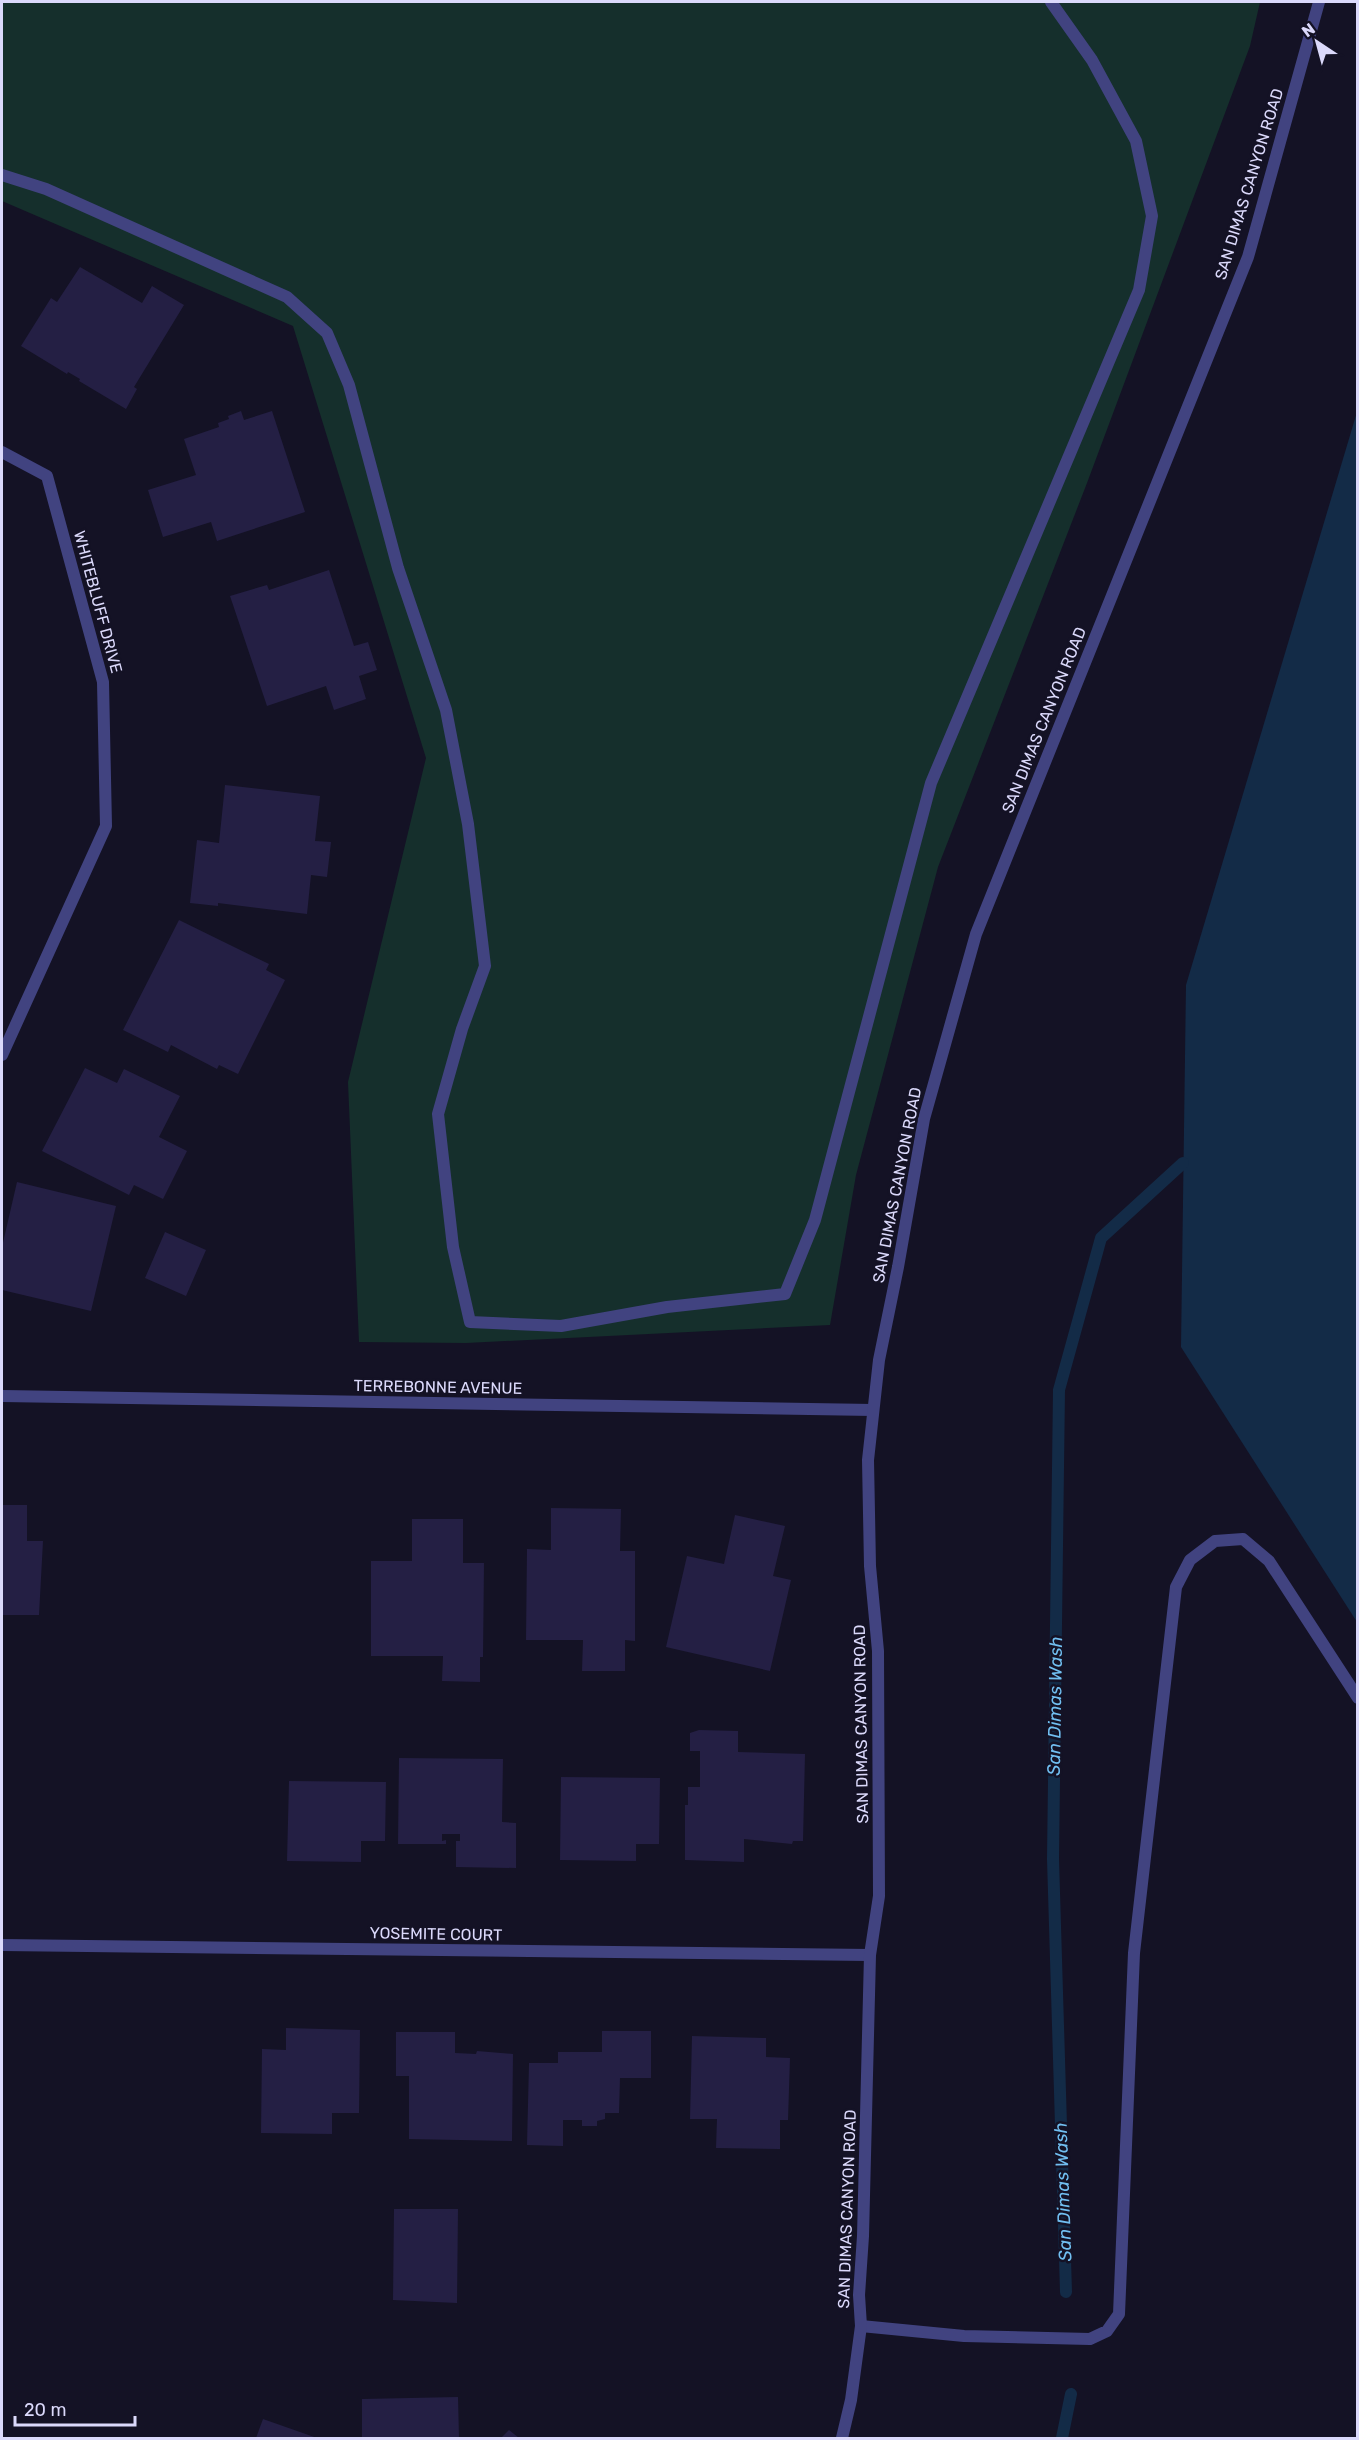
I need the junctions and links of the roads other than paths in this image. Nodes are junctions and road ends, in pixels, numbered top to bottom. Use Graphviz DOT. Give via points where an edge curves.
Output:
graph roads {
  1 [pos="1051,2"];
  2 [pos="1318,2"];
  3 [pos="2,175"];
  4 [pos="2,452"];
  5 [pos="2,1055"];
  6 [pos="2,1396"];
  7 [pos="873,1410"];
  8 [pos="1358,1698"];
  9 [pos="2,1945"];
  10 [pos="870,1955"];
  11 [pos="861,2326"];
  12 [pos="842,2439"];
  1 -- 3 [label="street" via="1092,60 1136,141 1152,216 1139,290 931,783 815,1220 785,1294 667,1306 561,1326 470,1322 453,1247 438,1114 484,966 468,824 446,710 398,568 349,385 327,333 287,297 46,189"];
  2 -- 7 [label="street, SAN DIMAS CANYON ROAD" via="1248,257 976,934 924,1119"];
  4 -- 5 [label="street, WHITEBLUFF DRIVE" via="47,476 103,682 106,826"];
  6 -- 7 [label="street, TERREBONNE AVENUE"];
  7 -- 10 [label="street, SAN DIMAS CANYON ROAD" via="868,1460 870,1566 878,1651 879,1896"];
  8 -- 11 [label="street" via="1269,1561 1244,1539 1215,1541 1190,1560 1176,1587 1134,1953 1119,2314 1107,2331 1090,2339 964,2336"];
  9 -- 10 [label="street, YOSEMITE COURT"];
  10 -- 11 [label="street, SAN DIMAS CANYON ROAD"];
  11 -- 12 [label="street, SAN DIMAS CANYON ROAD"];
}
